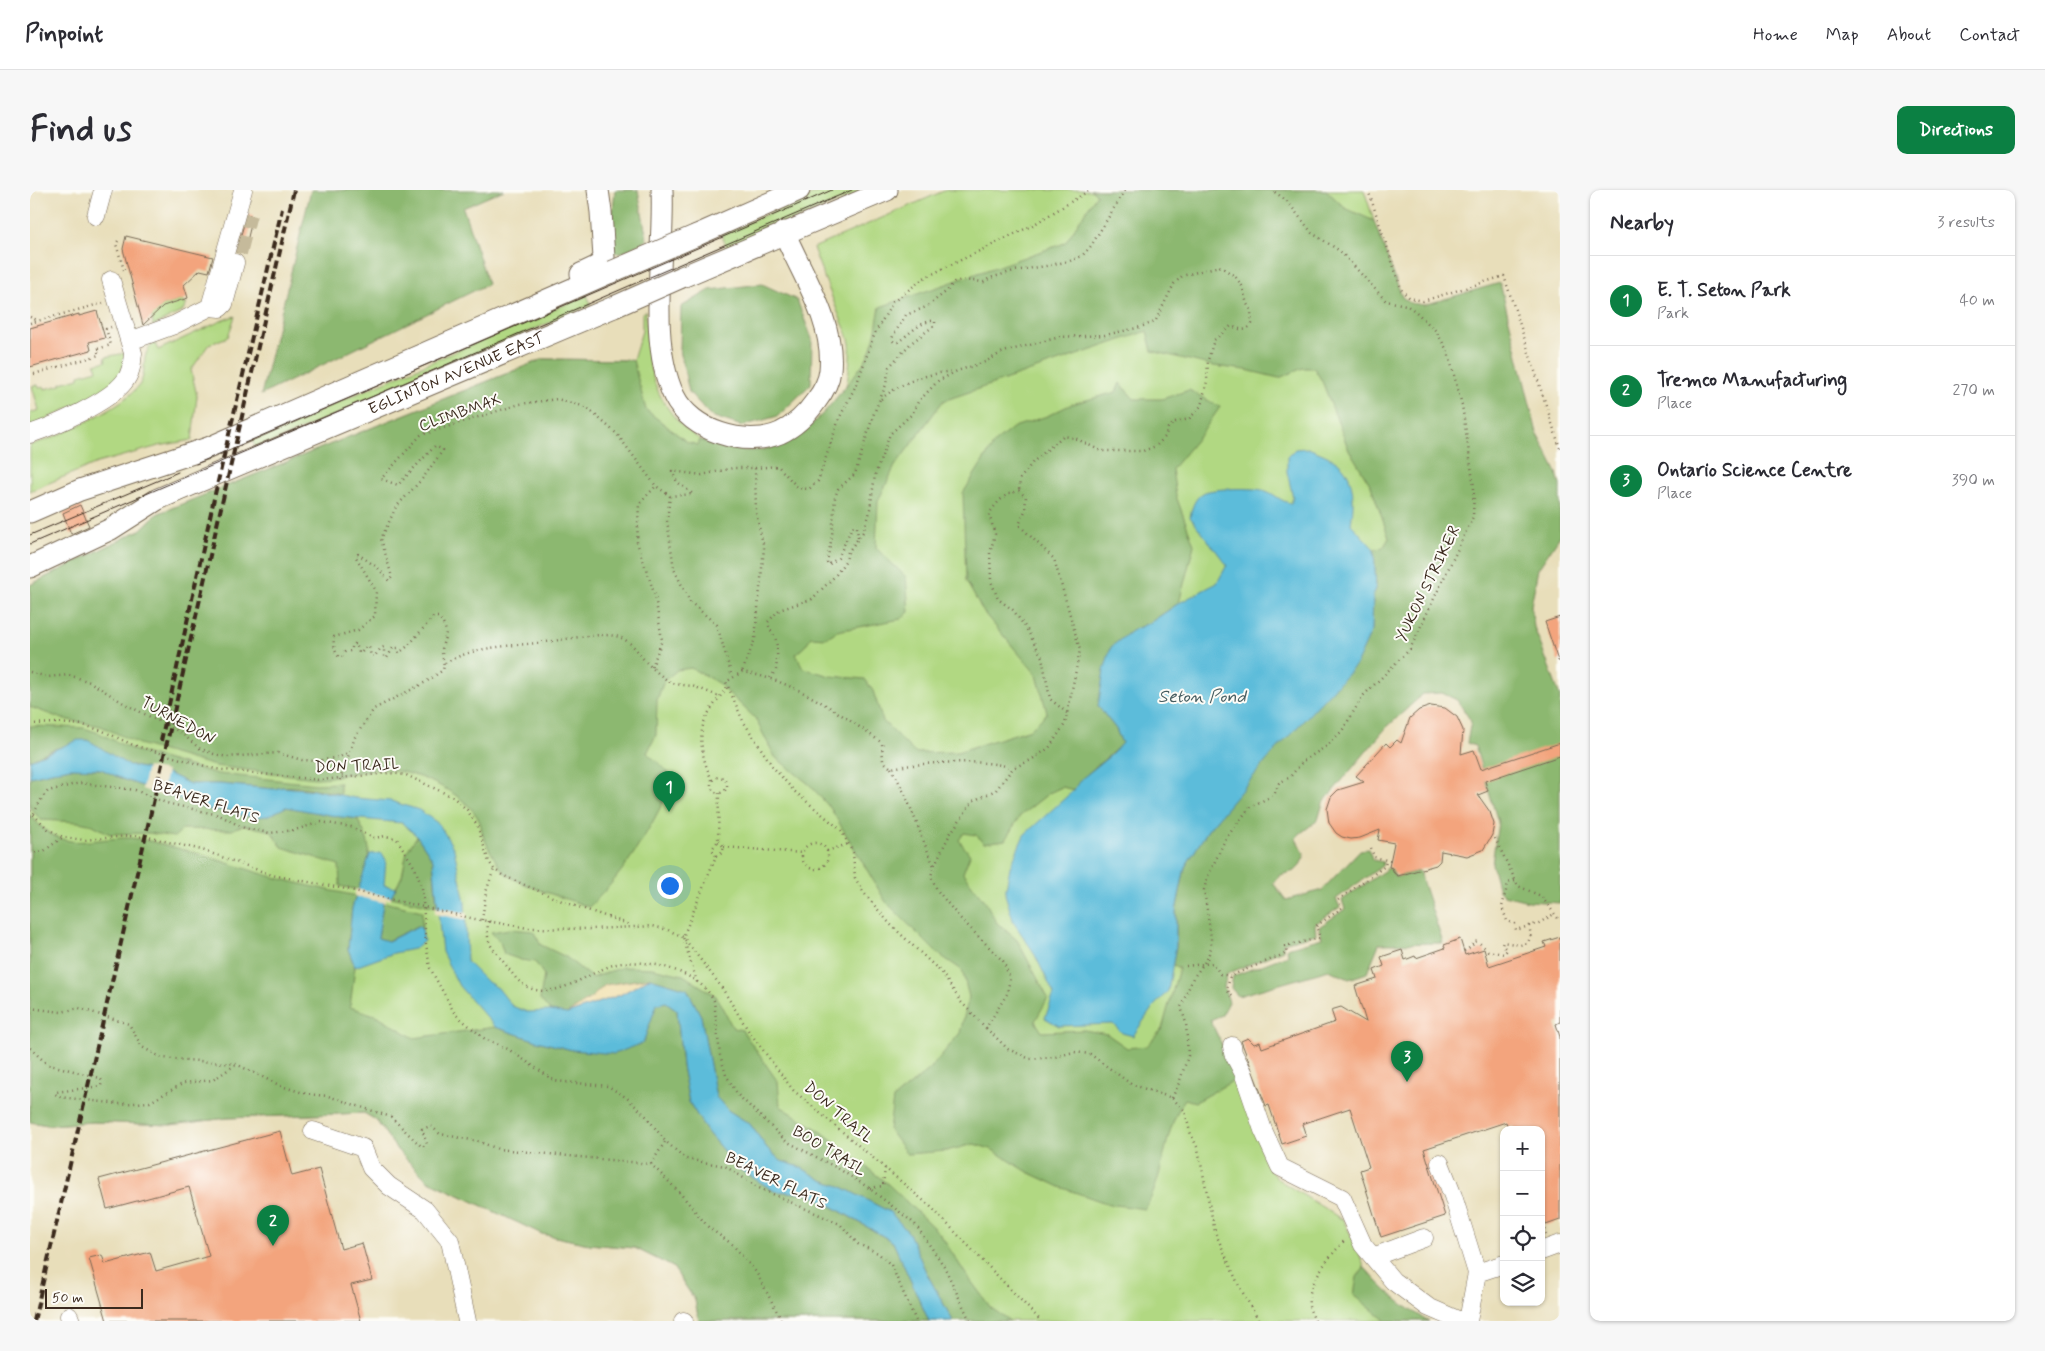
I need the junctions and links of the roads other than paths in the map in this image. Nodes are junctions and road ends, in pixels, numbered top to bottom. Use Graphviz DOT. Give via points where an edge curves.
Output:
graph roads {
  1 [pos="102,190"];
  2 [pos="243,190"];
  3 [pos="254,190"];
  4 [pos="598,190"];
  5 [pos="662,190"];
  6 [pos="799,190"];
  7 [pos="887,190"];
  8 [pos="248,214"];
  9 [pos="96,216"];
  10 [pos="784,232"];
  11 [pos="238,253"];
  12 [pos="111,280"];
  13 [pos="210,307"];
  14 [pos="130,342"];
  15 [pos="452,342"];
  16 [pos="30,434"];
  17 [pos="30,512"];
  18 [pos="30,567"];
  19 [pos="1232,1046"];
  20 [pos="313,1131"];
  21 [pos="1440,1163"];
  22 [pos="1424,1238"];
  23 [pos="1560,1244"];
  24 [pos="1545,1250"];
  25 [pos="1373,1257"];
  26 [pos="1500,1265"];
  27 [pos="1477,1273"];
  28 [pos="467,1321"];
  29 [pos="1460,1321"];
  30 [pos="1468,1321"];
  1 -- 9 [label="lane"];
  2 -- 13 [label="lane"];
  3 -- 8 [label="lane"];
  4 -- 15 [label="main road" via="604,258 598,266 502,312"];
  5 -- 10 [label="main road" via="659,321 660,347 669,382 675,398 698,422 731,436 762,437 794,424 810,410 825,389 830,371 829,337"];
  6 -- 15 [label="main road, EGLINTON AVENUE EAST, bridge"];
  7 -- 10 [label="main road, EGLINTON AVENUE EAST"];
  10 -- 18 [label="main road, EGLINTON AVENUE EAST, bridge" via="207,478 158,500 111,530"];
  11 -- 13 [label="lane" via="224,304 220,308"];
  12 -- 14 [label="lane"];
  13 -- 14 [label="lane"];
  14 -- 16 [label="lane" via="132,365 120,388 103,400"];
  15 -- 17 [label="main road, EGLINTON AVENUE EAST" via="208,448 80,490"];
  19 -- 25 [label="lane" via="1280,1168 1342,1198 1363,1245"];
  20 -- 28 [label="lane" via="362,1148 371,1168 389,1186 425,1210 450,1241"];
  21 -- 27 [label="lane"];
  22 -- 25 [label="lane"];
  23 -- 24 [label="lane"];
  25 -- 29 [label="lane" via="1393,1281 1428,1307"];
  26 -- 27 [label="lane"];
  27 -- 30 [label="lane"];
}
